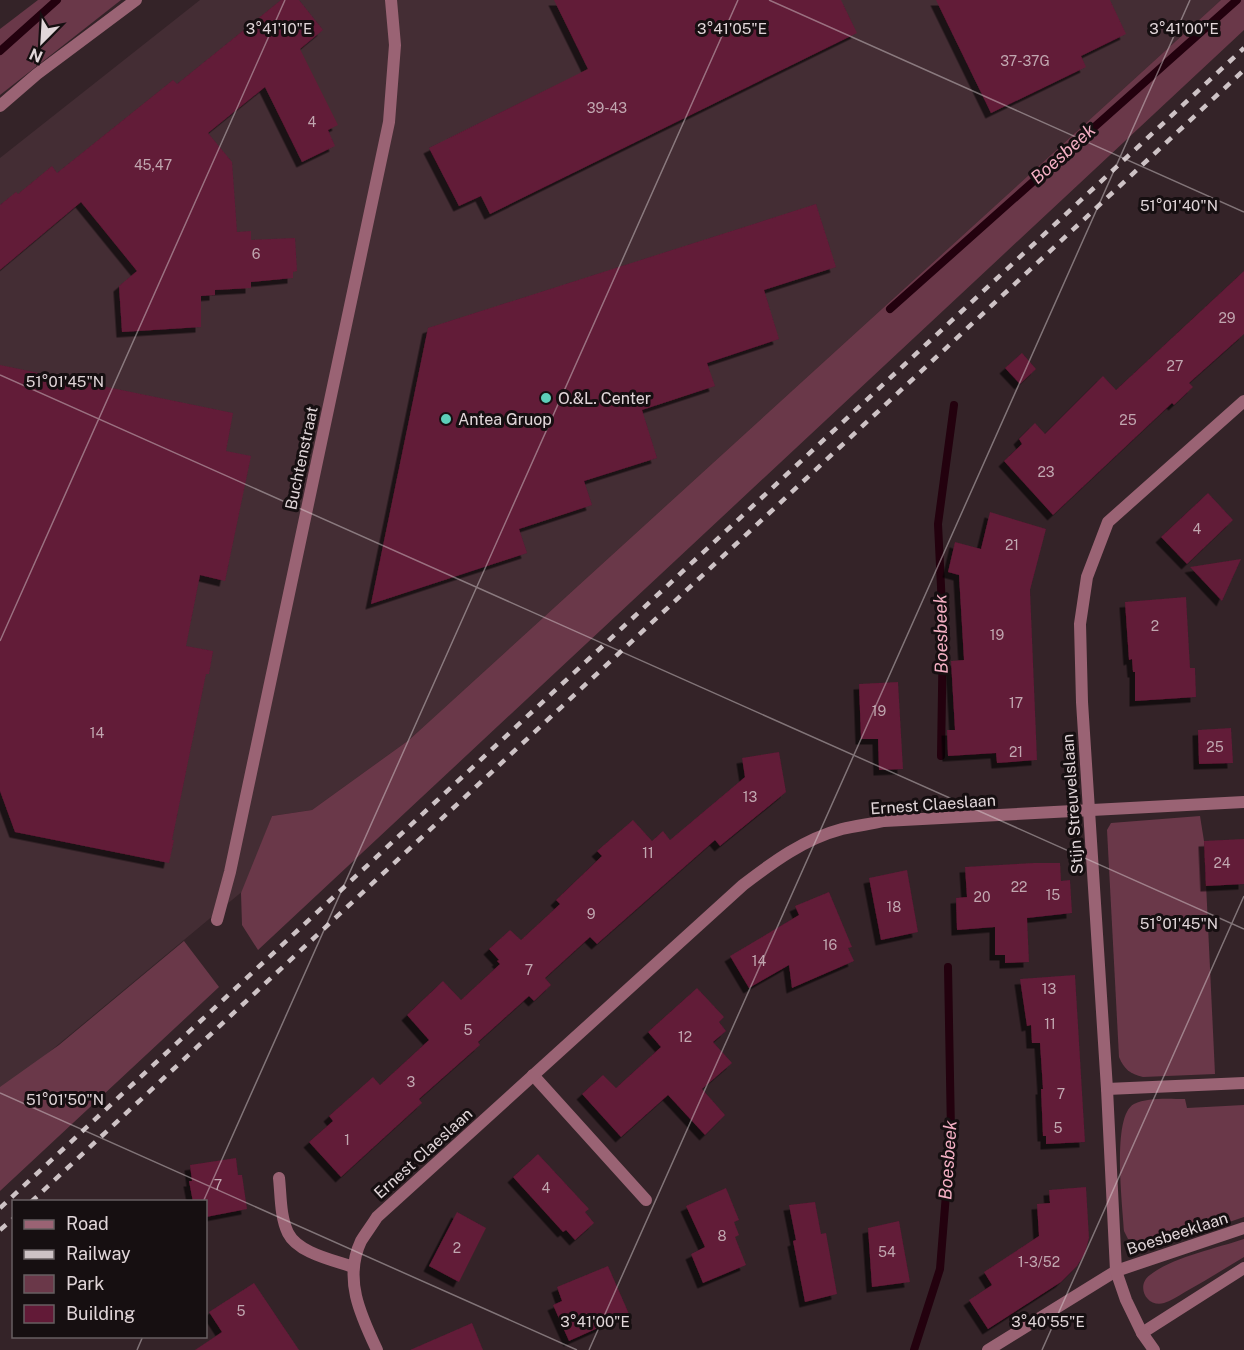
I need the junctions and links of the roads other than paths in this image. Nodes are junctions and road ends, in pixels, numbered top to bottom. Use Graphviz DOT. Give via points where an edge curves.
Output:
graph roads {
  1 [pos="136,0"];
  2 [pos="391,0"];
  3 [pos="0,106"];
  4 [pos="1244,401"];
  5 [pos="1244,802"];
  6 [pos="1089,811"];
  7 [pos="217,920"];
  8 [pos="533,1076"];
  9 [pos="1244,1083"];
  10 [pos="1107,1089"];
  11 [pos="279,1178"];
  12 [pos="645,1200"];
  13 [pos="1244,1228"];
  14 [pos="353,1267"];
  15 [pos="1244,1268"];
  16 [pos="1116,1271"];
  17 [pos="1142,1333"];
  18 [pos="377,1350"];
  19 [pos="988,1350"];
  20 [pos="1154,1350"];
  1 -- 3 [label="street"];
  2 -- 7 [label="street, Buchtenstraat" via="395,45 389,122"];
  4 -- 6 [label="street, Stijn Streuvelslaan" via="1108,522 1087,577 1080,624"];
  5 -- 6 [label="street, Ernest Claeslaan"];
  6 -- 8 [label="street, Ernest Claeslaan" via="884,821 808,841 743,885"];
  6 -- 10 [label="street, Stijn Streuvelslaan"];
  8 -- 12 [label="street"];
  8 -- 14 [label="street, Ernest Claeslaan" via="377,1217 361,1242"];
  9 -- 10 [label="street"];
  10 -- 16 [label="street, Stijn Streuvelslaan"];
  11 -- 14 [label="street" via="289,1235 303,1248"];
  13 -- 16 [label="street, Boesbeeklaan"];
  14 -- 18 [label="street" via="360,1311"];
  15 -- 17 [label="street"];
  16 -- 17 [label="street, Boesbeeklaan"];
  16 -- 19 [label="street"];
  17 -- 20 [label="street, Boesbeeklaan"];
}
